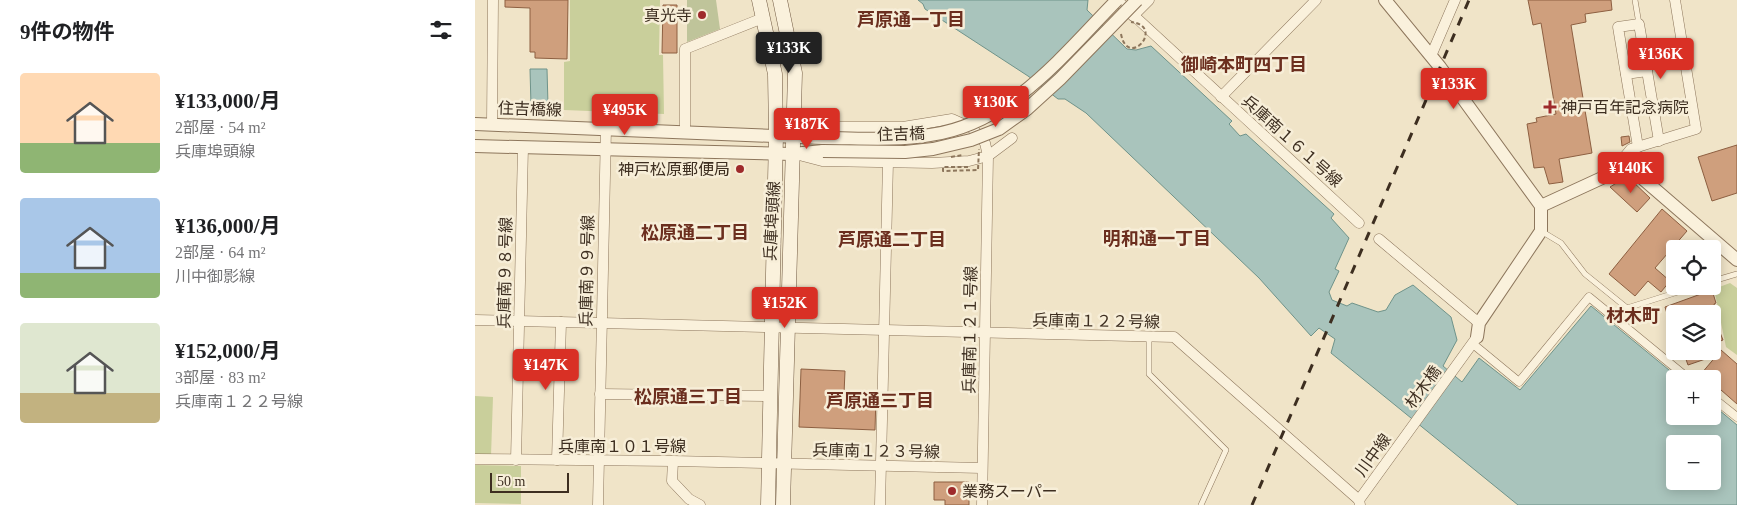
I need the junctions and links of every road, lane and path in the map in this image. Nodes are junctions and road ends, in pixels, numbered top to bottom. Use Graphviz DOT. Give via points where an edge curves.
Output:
graph roads {
  1 [pos="493,0"];
  2 [pos="759,0"];
  3 [pos="780,0"];
  4 [pos="1117,0"];
  5 [pos="1137,0"];
  6 [pos="1149,0"];
  7 [pos="1316,0"];
  8 [pos="1385,0"];
  9 [pos="1455,0"];
  10 [pos="1635,0"];
  11 [pos="1675,0"];
  12 [pos="1133,16"];
  13 [pos="763,18"];
  14 [pos="1639,24"];
  15 [pos="1431,56"];
  16 [pos="1647,71"];
  17 [pos="1626,74"];
  18 [pos="1221,97"];
  19 [pos="475,124"];
  20 [pos="492,124"];
  21 [pos="606,128"];
  22 [pos="685,131"];
  23 [pos="776,135"];
  24 [pos="794,135"];
  25 [pos="1012,138"];
  26 [pos="1659,140"];
  27 [pos="823,144"];
  28 [pos="475,146"];
  29 [pos="523,147"];
  30 [pos="1638,147"];
  31 [pos="605,149"];
  32 [pos="979,149"];
  33 [pos="775,153"];
  34 [pos="793,154"];
  35 [pos="988,156"];
  36 [pos="888,162"];
  37 [pos="968,166"];
  38 [pos="1628,166"];
  39 [pos="1541,206"];
  40 [pos="1359,223"];
  41 [pos="1541,231"];
  42 [pos="1379,240"];
  43 [pos="1737,260"];
  44 [pos="1737,274"];
  45 [pos="1721,279"];
  46 [pos="1668,295"];
  47 [pos="475,320"];
  48 [pos="519,321"];
  49 [pos="561,322"];
  50 [pos="601,323"];
  51 [pos="1479,323"];
  52 [pos="770,328"];
  53 [pos="787,329"];
  54 [pos="884,331"];
  55 [pos="985,333"];
  56 [pos="1149,337"];
  57 [pos="1475,341"];
  58 [pos="1678,370"];
  59 [pos="600,394"];
  60 [pos="769,396"];
  61 [pos="1721,404"];
  62 [pos="1737,417"];
  63 [pos="1415,423"];
  64 [pos="475,459"];
  65 [pos="516,460"];
  66 [pos="557,460"];
  67 [pos="599,461"];
  68 [pos="673,461"];
  69 [pos="768,463"];
  70 [pos="783,463"];
  71 [pos="881,466"];
  72 [pos="982,468"];
  73 [pos="1359,503"];
  74 [pos="598,505"];
  75 [pos="700,505"];
  76 [pos="767,505"];
  77 [pos="783,505"];
  78 [pos="880,505"];
  79 [pos="982,505"];
  80 [pos="1201,505"];
  1 -- 20 [label="street"];
  2 -- 13 [label="main road, 兵庫埠頭線"];
  3 -- 24 [label="main road, 兵庫埠頭線" via="795,73"];
  4 -- 12 [label="street, 兵庫南１６１号線"];
  4 -- 27 [label="street, 住吉橋, bridge" via="1050,68 994,114 968,126 932,135"];
  5 -- 27 [label="street, 住吉橋, bridge" via="1027,109 999,129 971,140 905,152"];
  6 -- 12 [label="street"];
  7 -- 18 [label="street"];
  8 -- 15 [label="street"];
  9 -- 15 [label="street"];
  10 -- 14 [label="lane"];
  11 -- 26 [label="street" via="1696,129"];
  12 -- 18 [label="street, 兵庫南１６１号線"];
  13 -- 22 [label="street" via="685,48"];
  13 -- 23 [label="main road, 兵庫埠頭線" via="775,74"];
  14 -- 16 [label="street"];
  14 -- 17 [label="street" via="1618,27"];
  15 -- 39 [label="street"];
  16 -- 17 [label="street"];
  16 -- 26 [label="street"];
  17 -- 30 [label="street"];
  18 -- 40 [label="street, 兵庫南１６１号線"];
  19 -- 20 [label="street, 住吉橋線"];
  20 -- 21 [label="street, 住吉橋線"];
  21 -- 22 [label="street, 住吉橋線"];
  21 -- 31 [label="street, 兵庫南９９号線"];
  22 -- 23 [label="street, 住吉橋線"];
  23 -- 24 [label="street, 住吉橋線"];
  23 -- 33 [label="main road, 兵庫埠頭線"];
  24 -- 27 [label="street, 住吉橋線"];
  24 -- 34 [label="main road, 兵庫埠頭線"];
  24 -- 35 [label="street" via="823,127 903,127 952,119 972,128 985,143"];
  25 -- 35 [label="street"];
  26 -- 30 [label="street"];
  27 -- 34 [label="street"];
  28 -- 29 [label="street"];
  29 -- 31 [label="street"];
  29 -- 48 [label="street, 兵庫南９８号線"];
  30 -- 38 [label="street" via="1626,155"];
  31 -- 33 [label="street"];
  31 -- 50 [label="street, 兵庫南９９号線"];
  32 -- 37 [label="path, bridge" via="978,170 943,171 943,168"];
  33 -- 34 [label="street"];
  33 -- 52 [label="main road, 兵庫埠頭線"];
  34 -- 36 [label="street" via="822,160"];
  34 -- 53 [label="main road, 兵庫埠頭線"];
  35 -- 36 [label="street" via="969,162"];
  35 -- 55 [label="street, 兵庫南１２１号線"];
  36 -- 54 [label="street"];
  38 -- 39 [label="street"];
  38 -- 43 [label="street"];
  39 -- 41 [label="street"];
  41 -- 46 [label="lane" via="1561,243 1585,274 1627,308"];
  41 -- 51 [label="street"];
  42 -- 51 [label="street"];
  44 -- 45 [label="lane"];
  47 -- 48 [label="street, 兵庫南１２２号線"];
  48 -- 49 [label="street, 兵庫南１２２号線"];
  48 -- 65 [label="street, 兵庫南９８号線"];
  49 -- 50 [label="street, 兵庫南１２２号線"];
  49 -- 66 [label="street"];
  50 -- 52 [label="street, 兵庫南１２２号線"];
  50 -- 59 [label="street, 兵庫南９９号線"];
  51 -- 57 [label="street"];
  52 -- 53 [label="street, 兵庫南１２２号線"];
  52 -- 60 [label="main road, 兵庫埠頭線"];
  53 -- 54 [label="street, 兵庫南１２２号線"];
  53 -- 70 [label="main road, 兵庫埠頭線"];
  54 -- 55 [label="street, 兵庫南１２２号線"];
  54 -- 71 [label="street"];
  55 -- 56 [label="street, 兵庫南１２２号線"];
  55 -- 72 [label="street, 兵庫南１２１号線"];
  56 -- 73 [label="street, 兵庫南１２２号線" via="1174,337"];
  56 -- 80 [label="lane" via="1149,374 1226,450"];
  57 -- 58 [label="street" via="1519,382 1589,297"];
  57 -- 63 [label="street, 材木橋"];
  59 -- 60 [label="street"];
  59 -- 67 [label="street, 兵庫南９９号線"];
  60 -- 69 [label="main road, 兵庫埠頭線"];
  61 -- 62 [label="street"];
  63 -- 73 [label="street, 川中線"];
  64 -- 65 [label="street, 兵庫南１０１号線"];
  65 -- 66 [label="street, 兵庫南１０１号線"];
  66 -- 67 [label="street, 兵庫南１０１号線"];
  67 -- 68 [label="street, 兵庫南１０１号線"];
  67 -- 74 [label="street, 兵庫南９９号線"];
  68 -- 69 [label="street, 兵庫南１０１号線"];
  68 -- 75 [label="street" via="672,481 689,499"];
  69 -- 70 [label="street, 兵庫南１２３号線"];
  69 -- 76 [label="main road, 兵庫埠頭線"];
  70 -- 71 [label="street, 兵庫南１２３号線"];
  70 -- 77 [label="main road, 兵庫埠頭線"];
  71 -- 72 [label="street, 兵庫南１２３号線"];
  71 -- 78 [label="street"];
  72 -- 79 [label="street, 兵庫南１２１号線"];
}
